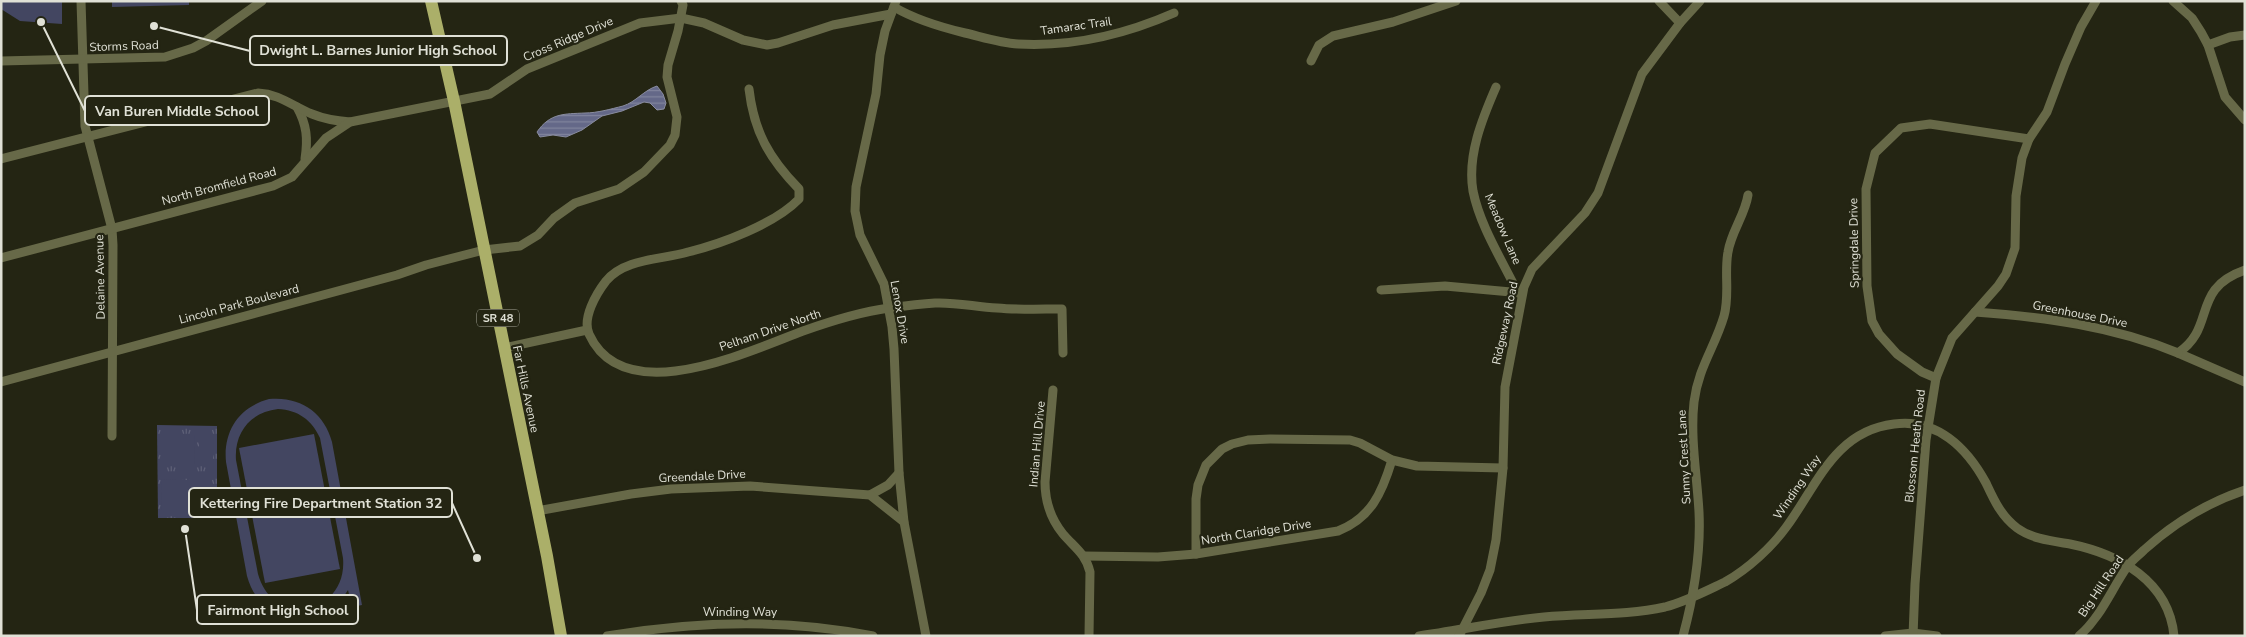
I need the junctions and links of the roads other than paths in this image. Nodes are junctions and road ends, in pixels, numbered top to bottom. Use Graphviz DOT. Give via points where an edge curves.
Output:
graph roads {
  1 [pos="81,1"];
  2 [pos="262,1"];
  3 [pos="431,1"];
  4 [pos="682,1"];
  5 [pos="1456,1"];
  6 [pos="1659,1"];
  7 [pos="1700,1"];
  8 [pos="2096,1"];
  9 [pos="2173,1"];
  10 [pos="894,7"];
  11 [pos="1174,13"];
  12 [pos="681,18"];
  13 [pos="1680,23"];
  14 [pos="2245,35"];
  15 [pos="2208,45"];
  16 [pos="82,60"];
  17 [pos="1,61"];
  18 [pos="1311,61"];
  19 [pos="1496,87"];
  20 [pos="748,89"];
  21 [pos="454,101"];
  22 [pos="297,107"];
  23 [pos="2245,120"];
  24 [pos="350,122"];
  25 [pos="88,137"];
  26 [pos="2029,139"];
  27 [pos="1,159"];
  28 [pos="305,159"];
  29 [pos="1748,195"];
  30 [pos="112,229"];
  31 [pos="484,250"];
  32 [pos="1,258"];
  33 [pos="2245,270"];
  34 [pos="1381,290"];
  35 [pos="1520,293"];
  36 [pos="888,308"];
  37 [pos="1975,312"];
  38 [pos="587,330"];
  39 [pos="504,348"];
  40 [pos="113,351"];
  41 [pos="1064,353"];
  42 [pos="2178,353"];
  43 [pos="1936,378"];
  44 [pos="1,382"];
  45 [pos="2245,382"];
  46 [pos="1053,390"];
  47 [pos="1928,426"];
  48 [pos="112,436"];
  49 [pos="1392,460"];
  50 [pos="1504,468"];
  51 [pos="899,473"];
  52 [pos="2245,490"];
  53 [pos="870,494"];
  54 [pos="537,511"];
  55 [pos="904,522"];
  56 [pos="1196,554"];
  57 [pos="1084,556"];
  58 [pos="2128,565"];
  59 [pos="1694,596"];
  60 [pos="1461,632"];
  61 [pos="1913,634"];
  62 [pos="561,636"];
  63 [pos="606,636"];
  64 [pos="873,636"];
  65 [pos="926,636"];
  66 [pos="1089,636"];
  67 [pos="1419,636"];
  68 [pos="1683,636"];
  69 [pos="1885,636"];
  70 [pos="1936,636"];
  71 [pos="2080,636"];
  72 [pos="2174,636"];
  1 -- 16 [label="street, Delaine Avenue"];
  2 -- 16 [label="street, Storms Road" via="206,41 180,53 149,58"];
  3 -- 21 [label="main road, Far Hills Avenue / SR 48"];
  4 -- 12 [label="street"];
  5 -- 18 [label="street" via="1392,22 1333,36 1319,46"];
  6 -- 13 [label="street"];
  7 -- 13 [label="street, Ridgeway Road"];
  8 -- 26 [label="street, Blossom Heath Road" via="2069,54 2047,112"];
  9 -- 15 [label="street" via="2192,18"];
  10 -- 11 [label="street, Tamarac Trail" via="939,27 1002,42 1030,44 1106,36"];
  10 -- 12 [label="street, Cross Ridge Drive" via="767,44 743,40 704,23"];
  10 -- 36 [label="street, Lenox Drive" via="880,55 876,94 855,201 856,223 881,276"];
  12 -- 21 [label="street, Cross Ridge Drive" via="656,19 627,27 528,69 497,91"];
  12 -- 31 [label="street, Lincoln Park Boulevard" via="668,65 668,87 677,125 670,146 632,181 608,193 575,203 529,242"];
  13 -- 35 [label="street, Ridgeway Road" via="1642,74 1598,193 1532,269"];
  14 -- 15 [label="street"];
  15 -- 23 [label="street" via="2225,97"];
  16 -- 17 [label="street, Storms Road"];
  16 -- 25 [label="street, Delaine Avenue" via="84,118"];
  19 -- 35 [label="street, Meadow Lane" via="1476,141 1473,190 1487,229"];
  20 -- 38 [label="street" via="765,148 773,162 799,189 796,202 740,234 687,253 631,264 614,273 598,292 587,319"];
  21 -- 24 [label="street, North Bromfield Road"];
  21 -- 31 [label="main road, Far Hills Avenue / SR 48"];
  22 -- 24 [label="street" via="321,118"];
  22 -- 25 [label="street" via="278,96 258,93"];
  22 -- 28 [label="street" via="305,122 308,140"];
  24 -- 28 [label="street, North Bromfield Road" via="326,138"];
  25 -- 27 [label="street"];
  25 -- 30 [label="street, Delaine Avenue"];
  26 -- 37 [label="street, Blossom Heath Road" via="2018,173 2017,232 2012,260 1998,286"];
  26 -- 43 [label="street, Springdale Drive" via="1930,124 1901,128 1875,152 1866,189 1867,286 1872,321 1897,354"];
  28 -- 30 [label="street, North Bromfield Road" via="292,177 273,186"];
  29 -- 59 [label="street, Sunny Crest Lane" via="1743,215 1729,244 1724,316 1701,369 1694,401 1699,534"];
  30 -- 32 [label="street, North Bromfield Road"];
  30 -- 40 [label="street, Delaine Avenue"];
  31 -- 39 [label="main road, Far Hills Avenue / SR 48"];
  31 -- 40 [label="street, Lincoln Park Boulevard"];
  33 -- 42 [label="street" via="2217,286 2207,301 2196,336"];
  34 -- 35 [label="street" via="1445,286"];
  35 -- 50 [label="street, Ridgeway Road" via="1505,388"];
  36 -- 38 [label="street, Pelham Drive North" via="837,320 721,361 659,372 644,373 623,367 602,352"];
  36 -- 41 [label="street, Pelham Drive North" via="936,303 1062,309"];
  36 -- 51 [label="street, Lenox Drive" via="894,349"];
  37 -- 42 [label="street, Greenhouse Drive" via="2057,320 2132,336"];
  37 -- 43 [label="street, Blossom Heath Road" via="1952,338"];
  38 -- 39 [label="street"];
  39 -- 54 [label="main road, Far Hills Avenue / SR 48"];
  40 -- 44 [label="street, Lincoln Park Boulevard"];
  40 -- 48 [label="street, Delaine Avenue"];
  42 -- 45 [label="street, Greenhouse Drive"];
  43 -- 47 [label="street, Blossom Heath Road"];
  46 -- 57 [label="street, Indian Hill Drive" via="1045,495 1058,528"];
  47 -- 58 [label="street, Winding Way" via="1964,450 1999,510 2016,528 2036,538 2100,551"];
  47 -- 59 [label="street, Winding Way" via="1912,423 1882,426 1844,446 1822,470 1774,541 1740,573"];
  47 -- 61 [label="street, Blossom Heath Road"];
  49 -- 50 [label="street" via="1417,466"];
  49 -- 56 [label="street, North Claridge Drive" via="1378,498 1363,517 1349,527"];
  49 -- 56 [label="street" via="1350,440 1270,439 1232,444 1213,456 1198,485"];
  50 -- 60 [label="street, Ridgeway Road" via="1490,570 1475,608"];
  51 -- 53 [label="street" via="888,485"];
  51 -- 55 [label="street, Lenox Drive"];
  52 -- 58 [label="street, Big Hill Road" via="2188,515"];
  53 -- 54 [label="street, Greendale Drive" via="794,488 711,487 631,494"];
  53 -- 55 [label="street"];
  54 -- 62 [label="main road, Far Hills Avenue / SR 48"];
  55 -- 65 [label="street, Lenox Drive"];
  56 -- 57 [label="street, North Claridge Drive"];
  57 -- 66 [label="street, Indian Hill Drive" via="1090,572"];
  58 -- 71 [label="street, Big Hill Road" via="2097,617"];
  58 -- 72 [label="street, Winding Way" via="2158,593 2170,618"];
  59 -- 60 [label="street, Winding Way" via="1647,610 1548,616"];
  59 -- 68 [label="street, Sunny Crest Lane"];
  60 -- 67 [label="street, Winding Way"];
  61 -- 69 [label="street"];
  61 -- 70 [label="street"];
  63 -- 64 [label="street, Winding Way" via="727,622 807,626"];
}
